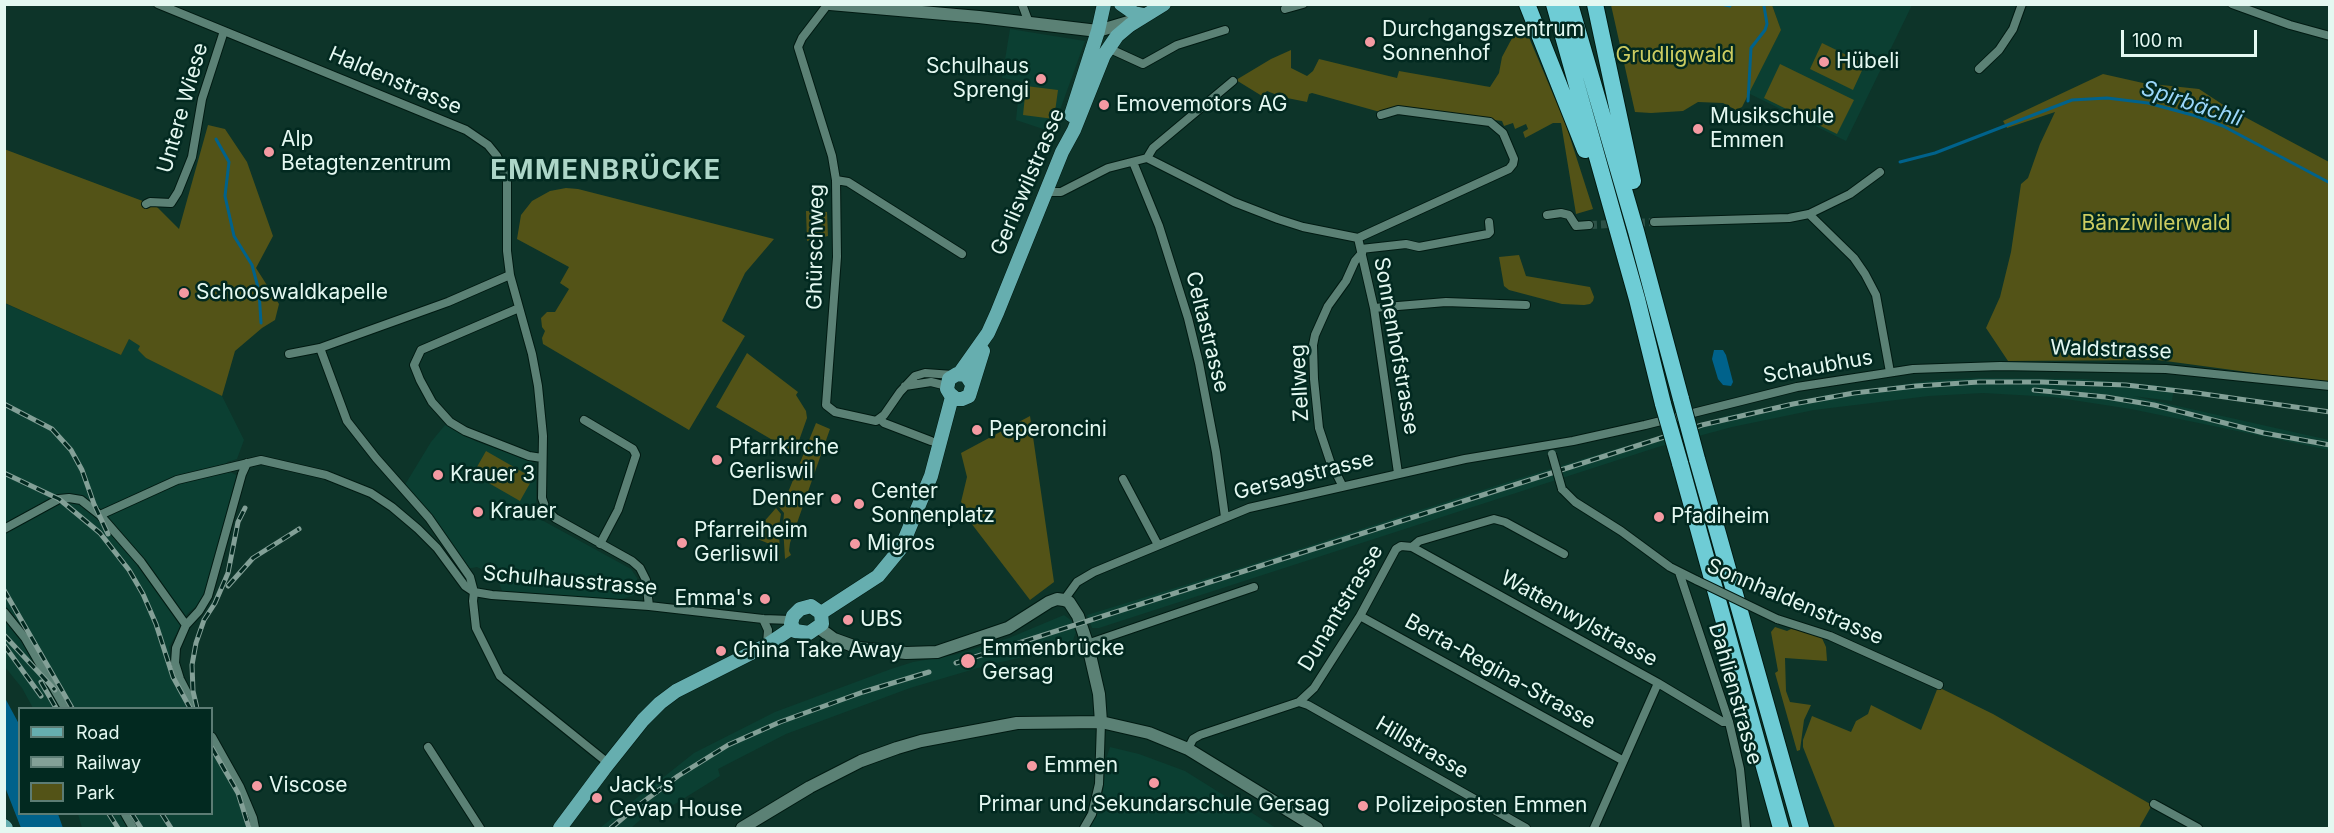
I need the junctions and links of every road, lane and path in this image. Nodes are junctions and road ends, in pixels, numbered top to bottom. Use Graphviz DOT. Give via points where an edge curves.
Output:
graph roads {
  1 [pos="158,4"];
  2 [pos="829,4"];
  3 [pos="1022,4"];
  4 [pos="1104,4"];
  5 [pos="1121,4"];
  6 [pos="1164,4"];
  7 [pos="1303,4"];
  8 [pos="1527,4"];
  9 [pos="1554,4"];
  10 [pos="1570,4"];
  11 [pos="1595,4"];
  12 [pos="2022,4"];
  13 [pos="2232,4"];
  14 [pos="1285,9"];
  15 [pos="1140,18"];
  16 [pos="1029,23"];
  17 [pos="1098,30"];
  18 [pos="1225,30"];
  19 [pos="224,31"];
  20 [pos="2330,36"];
  21 [pos="1108,48"];
  22 [pos="1979,69"];
  23 [pos="1233,81"];
  24 [pos="1381,115"];
  25 [pos="1062,152"];
  26 [pos="1147,158"];
  27 [pos="1133,162"];
  28 [pos="1880,172"];
  29 [pos="836,180"];
  30 [pos="1046,192"];
  31 [pos="146,204"];
  32 [pos="1809,214"];
  33 [pos="1547,215"];
  34 [pos="1489,222"];
  35 [pos="1654,222"];
  36 [pos="1589,225"];
  37 [pos="1636,231"];
  38 [pos="1358,238"];
  39 [pos="1362,251"];
  40 [pos="962,254"];
  41 [pos="510,275"];
  42 [pos="1526,305"];
  43 [pos="519,308"];
  44 [pos="1374,308"];
  45 [pos="988,333"];
  46 [pos="1645,336"];
  47 [pos="320,348"];
  48 [pos="289,354"];
  49 [pos="1890,372"];
  50 [pos="905,386"];
  51 [pos="955,386"];
  52 [pos="2330,386"];
  53 [pos="880,419"];
  54 [pos="584,420"];
  55 [pos="931,441"];
  56 [pos="1573,441"];
  57 [pos="1551,449"];
  58 [pos="542,458"];
  59 [pos="248,463"];
  60 [pos="1398,473"];
  61 [pos="1123,479"];
  62 [pos="1342,485"];
  63 [pos="100,515"];
  64 [pos="1225,517"];
  65 [pos="4,529"];
  66 [pos="600,544"];
  67 [pos="1158,545"];
  68 [pos="1412,547"];
  69 [pos="1564,554"];
  70 [pos="1680,572"];
  71 [pos="1254,587"];
  72 [pos="474,592"];
  73 [pos="1064,600"];
  74 [pos="649,606"];
  75 [pos="4,612"];
  76 [pos="821,613"];
  77 [pos="1360,616"];
  78 [pos="763,619"];
  79 [pos="792,624"];
  80 [pos="186,625"];
  81 [pos="819,628"];
  82 [pos="1087,644"];
  83 [pos="767,645"];
  84 [pos="1658,683"];
  85 [pos="1939,685"];
  86 [pos="1299,702"];
  87 [pos="64,707"];
  88 [pos="195,707"];
  89 [pos="1101,722"];
  90 [pos="1729,722"];
  91 [pos="213,739"];
  92 [pos="428,747"];
  93 [pos="1188,749"];
  94 [pos="1622,760"];
  95 [pos="608,764"];
  96 [pos="2154,804"];
  97 [pos="255,828"];
  98 [pos="480,828"];
  99 [pos="560,828"];
  100 [pos="742,828"];
  101 [pos="1084,828"];
  102 [pos="1317,828"];
  103 [pos="1526,828"];
  104 [pos="1594,828"];
  105 [pos="1746,828"];
  106 [pos="1781,828"];
  107 [pos="1801,828"];
  108 [pos="2198,828"];
  1 -- 19 [label="street, Haldenstrasse"];
  2 -- 16 [label="street"];
  2 -- 29 [label="street, Ghürschweg" via="798,47"];
  3 -- 16 [label="street"];
  4 -- 17 [label="main road"];
  5 -- 15 [label="main road"];
  6 -- 15 [label="main road"];
  7 -- 14 [label="street"];
  8 -- 46 [label="highway" via="1594,173 1632,312"];
  9 -- 46 [label="highway"];
  10 -- 37 [label="highway"];
  11 -- 37 [label="highway" via="1641,214"];
  12 -- 22 [label="street" via="2003,45"];
  13 -- 20 [label="street"];
  15 -- 17 [label="street"];
  15 -- 21 [label="main road"];
  16 -- 17 [label="street"];
  17 -- 25 [label="main road"];
  18 -- 21 [label="street" via="1177,45 1143,64"];
  19 -- 31 [label="street, Untere Wiese" via="202,99 192,157 178,192 171,202"];
  19 -- 41 [label="street, Haldenstrasse" via="466,130 488,145 503,166 507,180"];
  21 -- 25 [label="main road, Gerliswilstrasse"];
  23 -- 26 [label="street" via="1153,148"];
  24 -- 38 [label="street" via="1398,110 1490,122 1503,133 1514,164"];
  25 -- 30 [label="main road, Gerliswilstrasse"];
  26 -- 27 [label="street"];
  26 -- 38 [label="street, Sonnenhofstrasse" via="1234,202 1278,219"];
  27 -- 30 [label="street" via="1108,168 1067,190"];
  27 -- 64 [label="street, Celtastrasse" via="1159,226 1188,318 1216,452"];
  28 -- 32 [label="street" via="1850,194"];
  29 -- 40 [label="street" via="848,182"];
  29 -- 53 [label="street, Ghürschweg" via="837,257 826,405 835,412"];
  30 -- 45 [label="main road, Gerliswilstrasse"];
  32 -- 35 [label="street" via="1771,219"];
  32 -- 49 [label="street, Schaubhus" via="1854,258 1876,295"];
  33 -- 36 [label="street" via="1561,213 1569,215 1576,226"];
  34 -- 39 [label="street" via="1488,234 1419,247 1406,244"];
  37 -- 107 [label="highway, bridge"];
  38 -- 39 [label="street, Sonnenhofstrasse"];
  39 -- 44 [label="street, Sonnenhofstrasse"];
  39 -- 62 [label="street, Zellweg" via="1328,306 1313,345 1320,429"];
  41 -- 43 [label="street, Haldenstrasse"];
  41 -- 47 [label="street"];
  42 -- 44 [label="street" via="1446,302"];
  43 -- 58 [label="street, Haldenstrasse" via="538,386"];
  43 -- 58 [label="street" via="421,350 414,365 432,402 450,422"];
  44 -- 60 [label="street, Sonnenhofstrasse"];
  45 -- 51 [label="main road, Gerliswilstrasse"];
  45 -- 51 [label="main road, Gerliswilstrasse" via="972,384 969,378"];
  46 -- 106 [label="highway, bridge"];
  47 -- 48 [label="street"];
  47 -- 72 [label="street" via="348,421 429,518 470,577"];
  49 -- 52 [label="street, Waldstrasse" via="2000,366 2166,369"];
  49 -- 56 [label="street, Schaubhus" via="1797,387"];
  50 -- 51 [label="street" via="931,382"];
  50 -- 51 [label="street" via="926,372"];
  50 -- 53 [label="street"];
  51 -- 76 [label="main road, Gerliswilstrasse" via="931,476 894,558 878,576"];
  53 -- 55 [label="street"];
  54 -- 66 [label="street" via="633,449 636,455 618,510"];
  56 -- 57 [label="street, Gersagstrasse"];
  57 -- 60 [label="street, Gersagstrasse" via="1465,459"];
  57 -- 70 [label="street, Sonnhaldenstrasse, bridge" via="1562,489 1575,502"];
  58 -- 66 [label="street, Haldenstrasse" via="542,498 546,509"];
  59 -- 63 [label="street, Schulhausstrasse" via="177,480"];
  59 -- 72 [label="street, Schulhausstrasse" via="261,460 326,475 371,493 418,529"];
  59 -- 80 [label="street" via="208,596"];
  60 -- 62 [label="street, Gersagstrasse"];
  61 -- 67 [label="street"];
  62 -- 64 [label="street, Gersagstrasse"];
  63 -- 65 [label="street" via="81,500 65,498"];
  63 -- 80 [label="street" via="141,561"];
  64 -- 67 [label="street, Gersagstrasse"];
  66 -- 74 [label="street, Haldenstrasse" via="640,568 646,580"];
  67 -- 73 [label="street, Gersagstrasse" via="1077,582"];
  68 -- 69 [label="street, Dunantstrasse" via="1419,541 1494,519"];
  68 -- 77 [label="street, Dunantstrasse" via="1396,549"];
  68 -- 84 [label="street, Wattenwylstrasse"];
  70 -- 85 [label="street, Sonnhaldenstrasse, bridge" via="1777,619 1830,636"];
  70 -- 90 [label="street, Dahlienstrasse"];
  71 -- 82 [label="street"];
  72 -- 74 [label="street, Schulhausstrasse"];
  72 -- 95 [label="street" via="476,628 500,676"];
  73 -- 81 [label="street, Gersagstrasse" via="1049,602 1008,628 936,652 868,650 841,642"];
  73 -- 82 [label="street" via="1078,616"];
  74 -- 78 [label="street, Schulhausstrasse"];
  75 -- 87 [label="street" via="25,638"];
  76 -- 79 [label="main road" via="808,606 798,611"];
  76 -- 81 [label="main road"];
  77 -- 86 [label="street, Dunantstrasse" via="1325,674"];
  77 -- 94 [label="street, Berta-Regina-Strasse"];
  78 -- 79 [label="street, Schulhausstrasse"];
  78 -- 83 [label="street" via="768,630"];
  79 -- 81 [label="main road" via="798,633"];
  79 -- 83 [label="main road"];
  80 -- 88 [label="street" via="176,648 175,663"];
  82 -- 89 [label="street"];
  83 -- 95 [label="main road" via="668,697 643,720"];
  84 -- 90 [label="street, Wattenwylstrasse"];
  84 -- 94 [label="street"];
  86 -- 93 [label="street, Dunantstrasse" via="1200,735"];
  86 -- 103 [label="street, Hillstrasse"];
  89 -- 93 [label="street" via="1149,733"];
  89 -- 100 [label="street" via="1017,723 897,748 838,772"];
  89 -- 101 [label="street" via="1099,784 1092,814"];
  90 -- 105 [label="street, Dahlienstrasse" via="1740,769"];
  91 -- 97 [label="street" via="240,787"];
  92 -- 98 [label="street"];
  93 -- 102 [label="street"];
  94 -- 104 [label="street"];
  95 -- 99 [label="main road"];
  96 -- 108 [label="street"];
}
